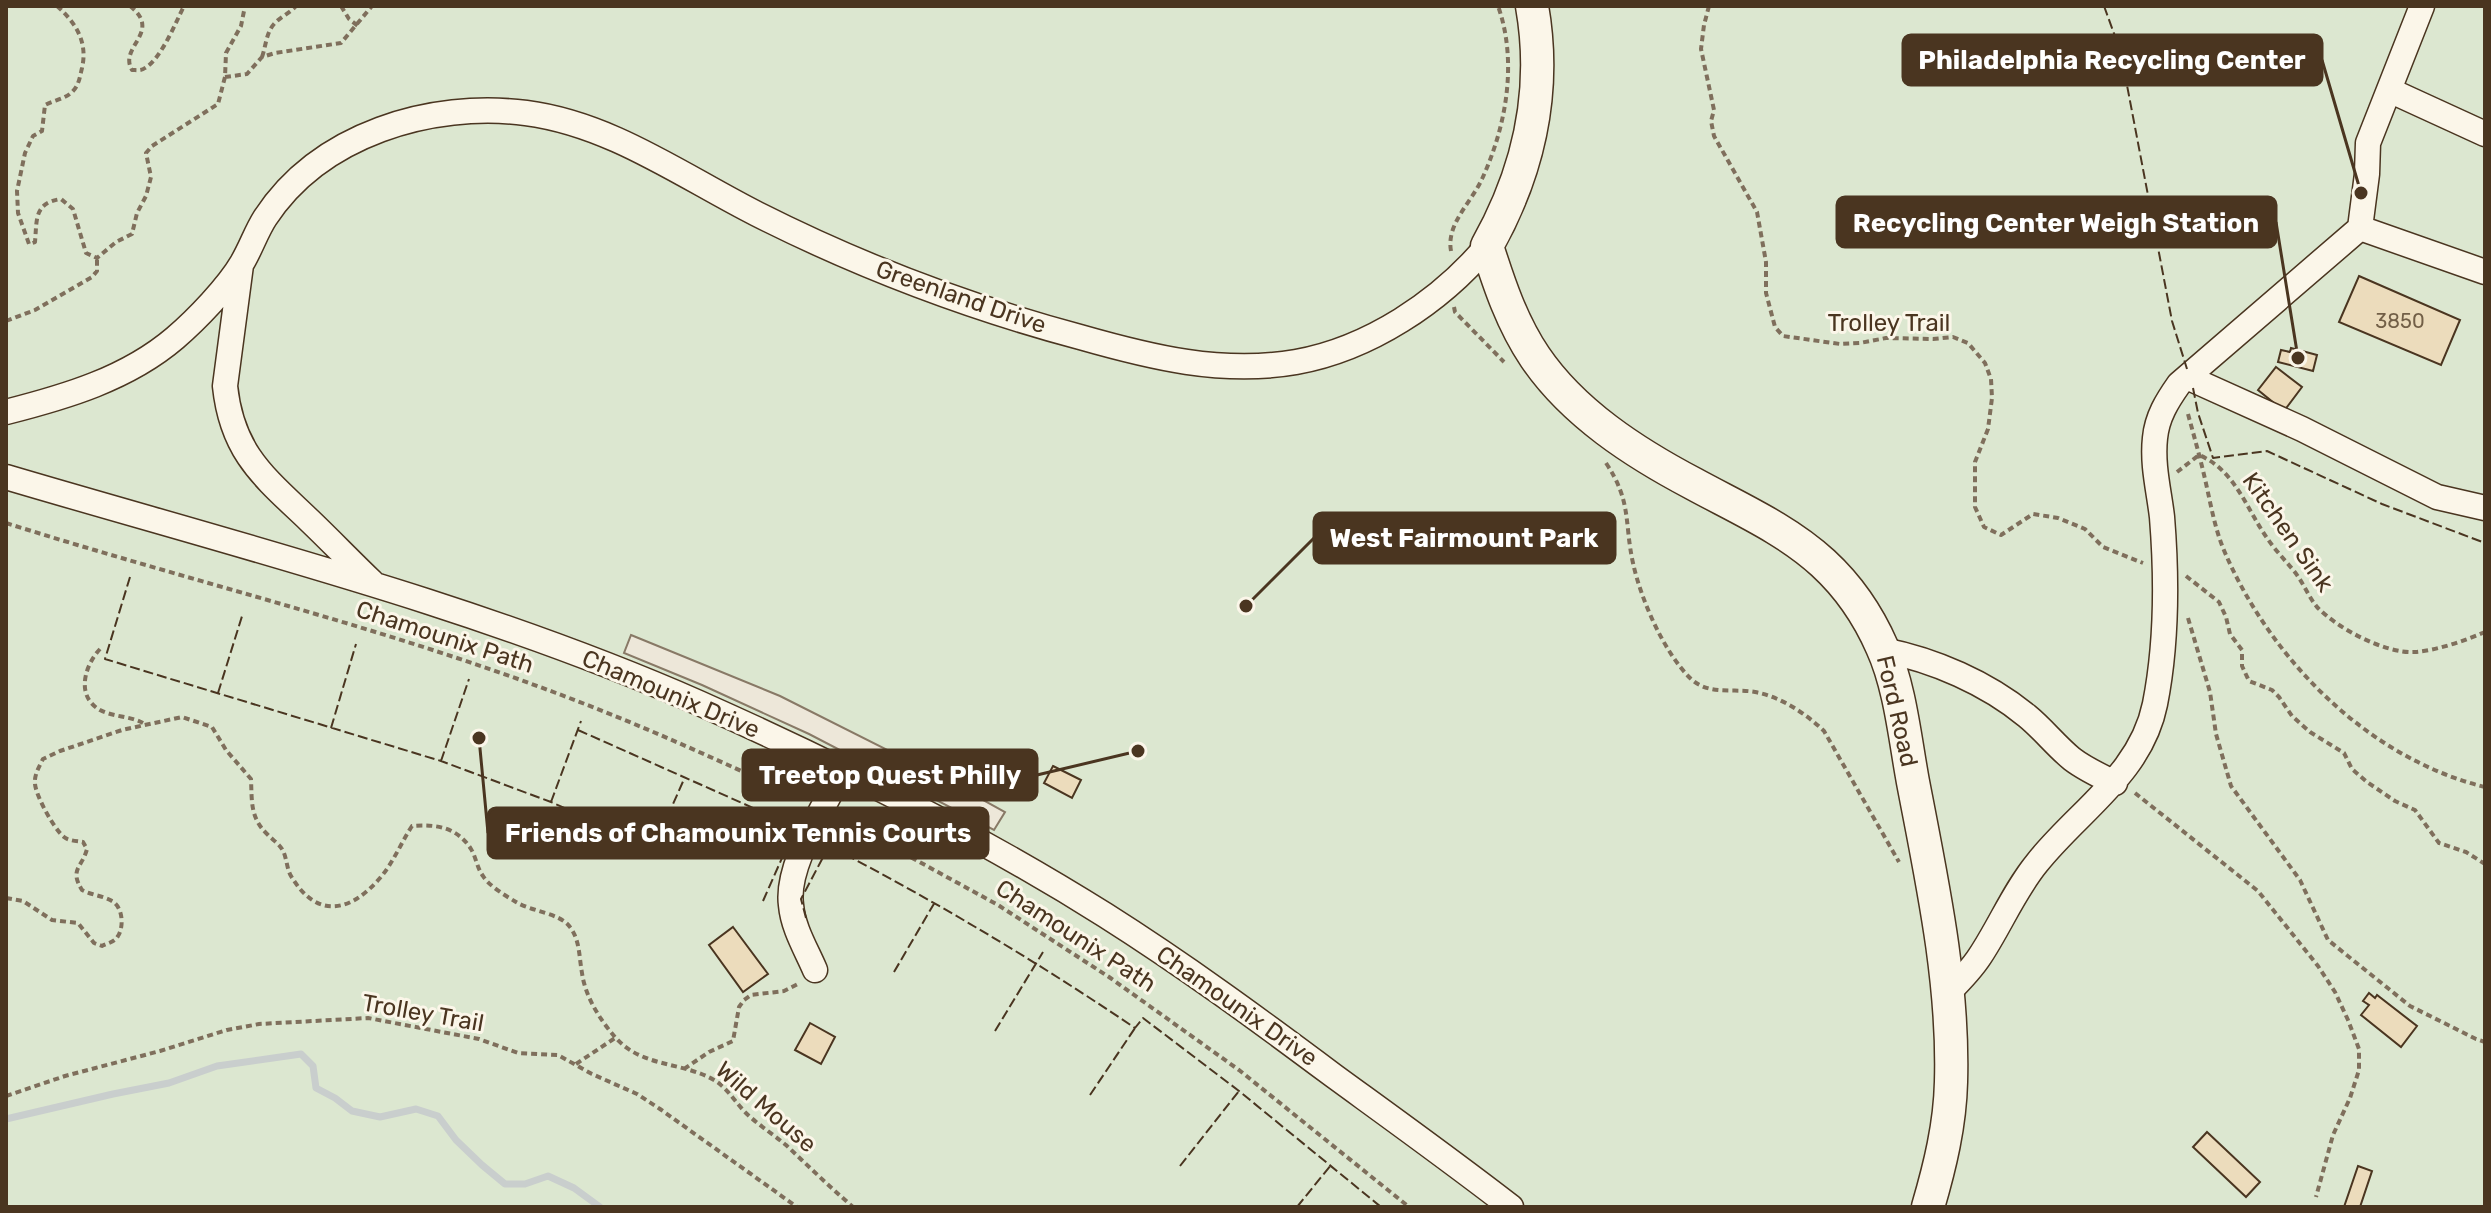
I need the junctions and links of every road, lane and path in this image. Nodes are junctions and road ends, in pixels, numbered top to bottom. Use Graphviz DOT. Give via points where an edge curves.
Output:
graph roads {
  1 [pos="57,6"];
  2 [pos="130,6"];
  3 [pos="184,6"];
  4 [pos="245,6"];
  5 [pos="296,6"];
  6 [pos="341,6"];
  7 [pos="372,6"];
  8 [pos="1498,6"];
  9 [pos="1532,6"];
  10 [pos="1709,6"];
  11 [pos="2422,6"];
  12 [pos="358,26"];
  13 [pos="262,57"];
  14 [pos="225,77"];
  15 [pos="2389,90"];
  16 [pos="2485,134"];
  17 [pos="2360,228"];
  18 [pos="1487,246"];
  19 [pos="1451,251"];
  20 [pos="97,258"];
  21 [pos="241,265"];
  22 [pos="2485,272"];
  23 [pos="1453,305"];
  24 [pos="6,321"];
  25 [pos="1506,364"];
  26 [pos="2184,381"];
  27 [pos="6,412"];
  28 [pos="1597,455"];
  29 [pos="2199,455"];
  30 [pos="6,477"];
  31 [pos="2485,508"];
  32 [pos="6,523"];
  33 [pos="2164,570"];
  34 [pos="373,584"];
  35 [pos="2165,596"];
  36 [pos="2485,632"];
  37 [pos="100,649"];
  38 [pos="1883,650"];
  39 [pos="145,724"];
  40 [pos="2115,783"];
  41 [pos="2485,787"];
  42 [pos="828,799"];
  43 [pos="1899,862"];
  44 [pos="2485,864"];
  45 [pos="6,898"];
  46 [pos="815,970"];
  47 [pos="1948,993"];
  48 [pos="615,1038"];
  49 [pos="2485,1042"];
  50 [pos="576,1064"];
  51 [pos="684,1069"];
  52 [pos="6,1096"];
  53 [pos="2316,1197"];
  54 [pos="797,1207"];
  55 [pos="853,1207"];
  56 [pos="1409,1207"];
  57 [pos="1511,1207"];
  58 [pos="1928,1207"];
  1 -- 20 [label="path" via="78,30 84,61 75,90 45,105 42,131 33,136 25,153 18,213 29,244 35,242 40,209 61,199 73,209 86,253"];
  2 -- 3 [label="path" via="143,24 129,54 132,70 140,70 163,48"];
  4 -- 14 [label="path" via="226,53"];
  5 -- 13 [label="path" via="275,22"];
  6 -- 12 [label="path"];
  7 -- 12 [label="path"];
  8 -- 19 [label="path" via="1506,39 1507,93 1494,152 1450,234"];
  9 -- 18 [label="main road, Greenland Drive" via="1536,113 1521,171"];
  10 -- 33 [label="path, Trolley Trail" via="1701,49 1714,136 1757,212 1775,327 1783,336 1840,344 1953,337 1968,343 1991,379 1988,429 1975,462 1975,507 1984,527 2001,535 2033,514 2058,518 2085,529 2103,547"];
  11 -- 15 [label="street"];
  12 -- 13 [label="path" via="333,46"];
  13 -- 14 [label="path" via="247,74"];
  14 -- 20 [label="path" via="218,104 146,153 151,177 132,234"];
  15 -- 16 [label="street"];
  15 -- 17 [label="street" via="2368,143"];
  17 -- 22 [label="street"];
  17 -- 26 [label="street"];
  18 -- 21 [label="street, Greenland Drive" via="1434,298 1353,345 1297,362 1202,365 1134,353 961,301 799,234 580,124 491,111 402,122 323,159 273,208"];
  18 -- 38 [label="main road, Ford Road" via="1519,329 1555,384 1648,458 1750,514 1821,561 1858,603"];
  20 -- 24 [label="path" via="92,277"];
  21 -- 27 [label="street, Greenland Drive" via="198,317 146,359 78,391"];
  21 -- 34 [label="street, Greenland Drive" via="225,386 238,439 272,486"];
  23 -- 25 [label="path"];
  26 -- 29 [label="path"];
  26 -- 31 [label="street" via="2302,429 2437,497"];
  26 -- 33 [label="street" via="2160,416 2155,439"];
  28 -- 43 [label="path" via="1624,495 1640,591 1680,667 1705,688 1754,692 1808,715 1824,731"];
  29 -- 36 [label="path, Kitchen Sink" via="2213,461 2238,489 2266,538 2330,620 2387,648 2413,652"];
  29 -- 41 [label="path" via="2225,554 2258,614 2308,680 2407,757"];
  30 -- 34 [label="street, Chamounix Drive"];
  32 -- 42 [label="path, Chamounix Path" via="356,626 555,693"];
  33 -- 35 [label="street"];
  33 -- 44 [label="path, Trolley Trail" via="2189,577 2219,602 2242,650 2249,681 2272,690 2310,732 2344,753 2367,782 2415,810 2439,843"];
  34 -- 57 [label="street, Chamounix Drive" via="550,644 696,702 875,787 1029,870 1199,976"];
  35 -- 40 [label="street" via="2154,707"];
  35 -- 49 [label="path" via="2182,605 2188,618 2231,786 2300,880 2328,940 2410,1006"];
  37 -- 39 [label="path" via="84,673 92,703"];
  38 -- 40 [label="street" via="1918,657 2003,699 2071,758"];
  38 -- 47 [label="main road, Ford Road" via="1905,736"];
  39 -- 45 [label="path, Wild Mouse" via="60,751 43,759 36,775 40,802 53,821 65,838 83,842 87,849 76,871 82,890 117,904 118,937 102,946 78,923 52,920 23,901"];
  39 -- 48 [label="path, Wild Mouse" via="182,717 212,727 251,779 255,820 283,850 291,876 323,906 343,907 355,901 380,878 412,826 450,828 472,850 484,879 517,903 568,923 589,998"];
  40 -- 47 [label="street" via="2036,863 1980,956"];
  40 -- 53 [label="path" via="2131,790 2258,891 2335,992 2359,1049 2359,1070"];
  42 -- 46 [label="street" via="790,890 793,919"];
  42 -- 56 [label="path, Chamounix Path" via="1109,977 1239,1070"];
  46 -- 51 [label="path" via="784,991 744,1000 733,1041"];
  47 -- 58 [label="main road, Ford Road" via="1948,1122"];
  48 -- 50 [label="path"];
  48 -- 51 [label="path, Wild Mouse" via="632,1053"];
  50 -- 52 [label="path, Trolley Trail" via="558,1055 518,1053 448,1031 368,1018 338,1019 227,1030"];
  50 -- 54 [label="path, Trolley Trail" via="637,1094"];
  51 -- 55 [label="path, Wild Mouse" via="717,1081"];
}
